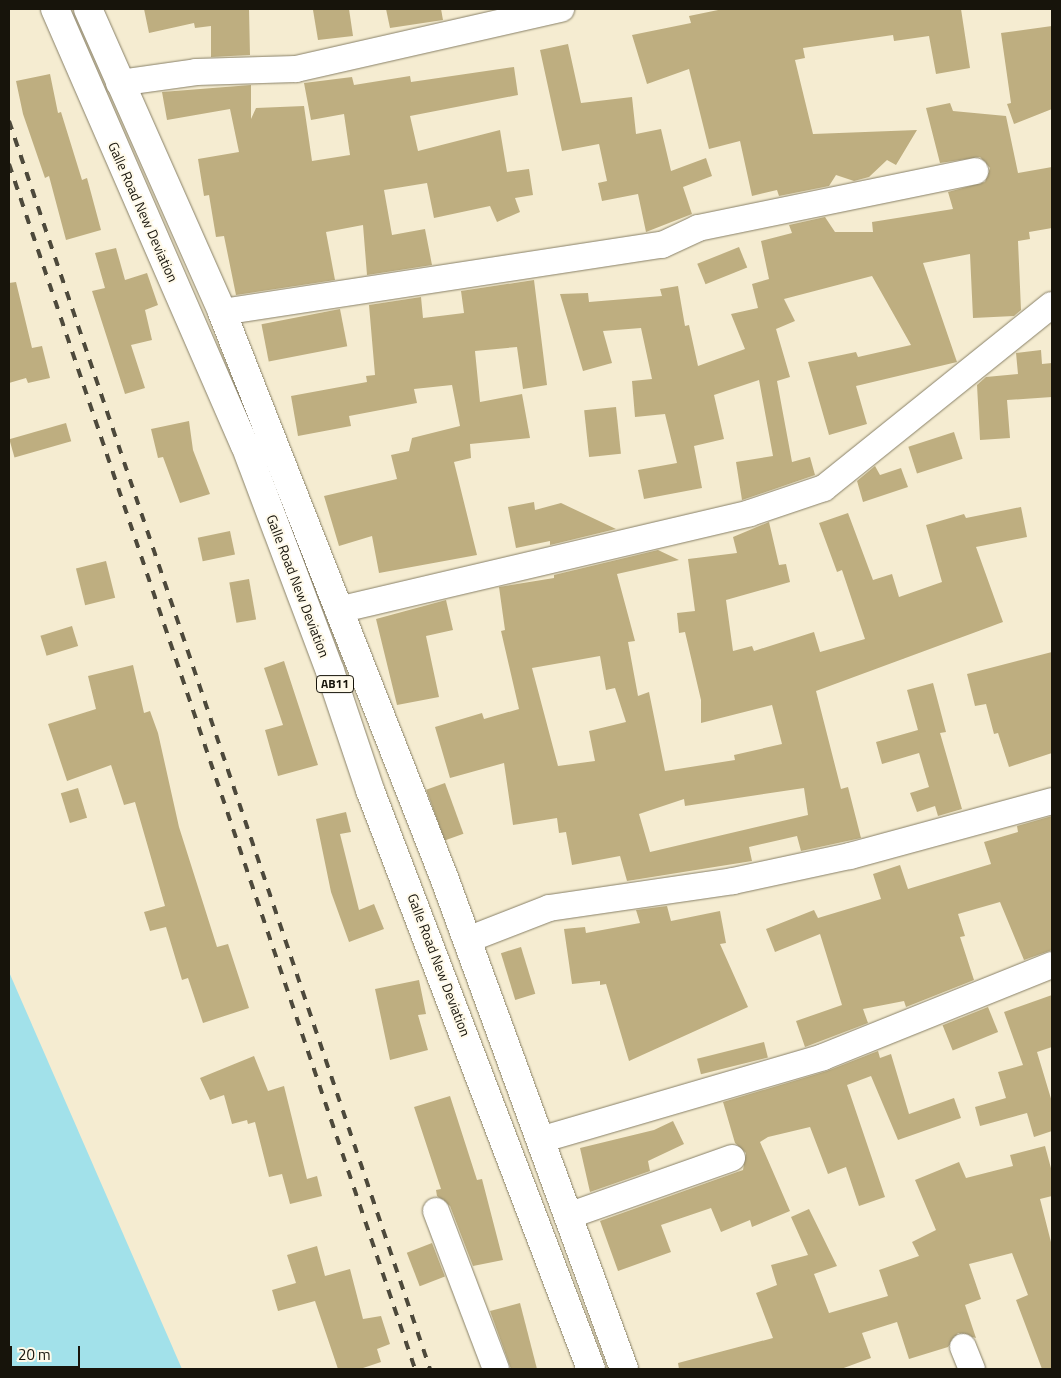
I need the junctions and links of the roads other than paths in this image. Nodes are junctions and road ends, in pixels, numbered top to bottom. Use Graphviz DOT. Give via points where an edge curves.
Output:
graph roads {
  1 [pos="55,9"];
  2 [pos="88,9"];
  3 [pos="547,10"];
  4 [pos="119,83"];
  5 [pos="975,171"];
  6 [pos="1052,305"];
  7 [pos="222,312"];
  8 [pos="338,610"];
  9 [pos="1052,801"];
  10 [pos="467,940"];
  11 [pos="1052,965"];
  12 [pos="540,1140"];
  13 [pos="732,1158"];
  14 [pos="436,1211"];
  15 [pos="568,1216"];
  16 [pos="496,1369"];
  17 [pos="591,1369"];
  18 [pos="624,1369"];
  1 -- 17 [label="main road, Galle Road New Deviation / AB11" via="245,445 330,671 370,790"];
  2 -- 4 [label="main road, Galle Road New Deviation / AB11"];
  3 -- 4 [label="street" via="296,69 196,72"];
  4 -- 7 [label="main road, Galle Road New Deviation / AB11"];
  5 -- 7 [label="street" via="698,228 662,245"];
  6 -- 8 [label="street" via="824,488 750,513"];
  7 -- 8 [label="main road, Galle Road New Deviation / AB11"];
  8 -- 10 [label="main road, Galle Road New Deviation / AB11"];
  9 -- 10 [label="street" via="840,858 733,881 549,908"];
  10 -- 12 [label="main road, Galle Road New Deviation / AB11"];
  11 -- 12 [label="street" via="823,1056"];
  12 -- 15 [label="main road, Galle Road New Deviation / AB11"];
  13 -- 15 [label="street"];
  14 -- 16 [label="street"];
  15 -- 18 [label="main road, Galle Road New Deviation / AB11"];
}
